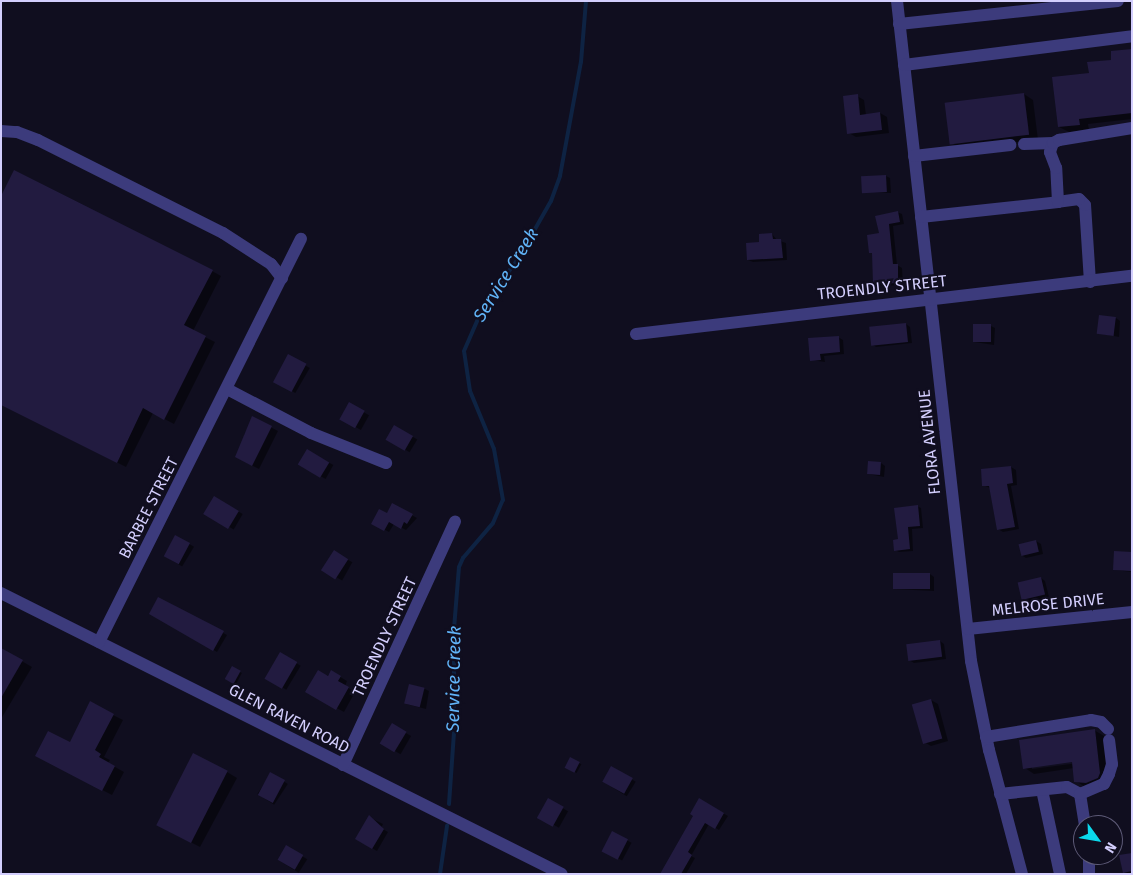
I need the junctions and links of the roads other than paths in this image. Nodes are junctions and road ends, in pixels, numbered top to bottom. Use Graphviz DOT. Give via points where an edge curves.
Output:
graph roads {
  1 [pos="897,1"];
  2 [pos="1118,1"];
  3 [pos="899,24"];
  4 [pos="1132,36"];
  5 [pos="904,65"];
  6 [pos="1132,128"];
  7 [pos="1,131"];
  8 [pos="1053,143"];
  9 [pos="1024,144"];
  10 [pos="1010,145"];
  11 [pos="914,156"];
  12 [pos="1058,202"];
  13 [pos="921,218"];
  14 [pos="301,238"];
  15 [pos="1132,276"];
  16 [pos="282,278"];
  17 [pos="1090,282"];
  18 [pos="930,299"];
  19 [pos="636,334"];
  20 [pos="227,389"];
  21 [pos="386,463"];
  22 [pos="455,522"];
  23 [pos="1,593"];
  24 [pos="1132,612"];
  25 [pos="968,629"];
  26 [pos="99,642"];
  27 [pos="986,736"];
  28 [pos="343,764"];
  29 [pos="1042,790"];
  30 [pos="1000,794"];
  31 [pos="1080,794"];
  32 [pos="1083,815"];
  33 [pos="562,874"];
  34 [pos="1022,874"];
  35 [pos="1060,874"];
  1 -- 3 [label="street, FLORA AVENUE"];
  2 -- 3 [label="street"];
  3 -- 5 [label="street, FLORA AVENUE"];
  4 -- 5 [label="street"];
  5 -- 11 [label="street, FLORA AVENUE"];
  6 -- 8 [label="street"];
  7 -- 16 [label="street" via="17,132 38,140 223,233 271,264"];
  8 -- 9 [label="street"];
  8 -- 12 [label="street" via="1050,152 1056,168"];
  10 -- 11 [label="street"];
  11 -- 13 [label="street, FLORA AVENUE"];
  12 -- 13 [label="street"];
  12 -- 17 [label="street" via="1079,199 1085,205"];
  13 -- 18 [label="street, FLORA AVENUE"];
  14 -- 16 [label="street, BARBEE STREET"];
  15 -- 17 [label="street, TROENDLY STREET"];
  16 -- 20 [label="street, BARBEE STREET"];
  17 -- 18 [label="street, TROENDLY STREET"];
  18 -- 19 [label="street, TROENDLY STREET"];
  18 -- 25 [label="street, FLORA AVENUE"];
  20 -- 21 [label="street" via="310,433"];
  20 -- 26 [label="street, BARBEE STREET"];
  22 -- 28 [label="street, TROENDLY STREET"];
  23 -- 26 [label="street, GLEN RAVEN ROAD"];
  24 -- 25 [label="street, MELROSE DRIVE"];
  25 -- 27 [label="street, FLORA AVENUE"];
  26 -- 28 [label="street, GLEN RAVEN ROAD"];
  27 -- 30 [label="street, FLORA AVENUE"];
  27 -- 31 [label="street" via="1091,720 1101,722 1108,734 1112,764 1104,784"];
  28 -- 33 [label="street, GLEN RAVEN ROAD"];
  29 -- 30 [label="street"];
  29 -- 31 [label="street" via="1067,787"];
  29 -- 35 [label="street"];
  30 -- 34 [label="street, FLORA AVENUE"];
  31 -- 32 [label="street"];
}
